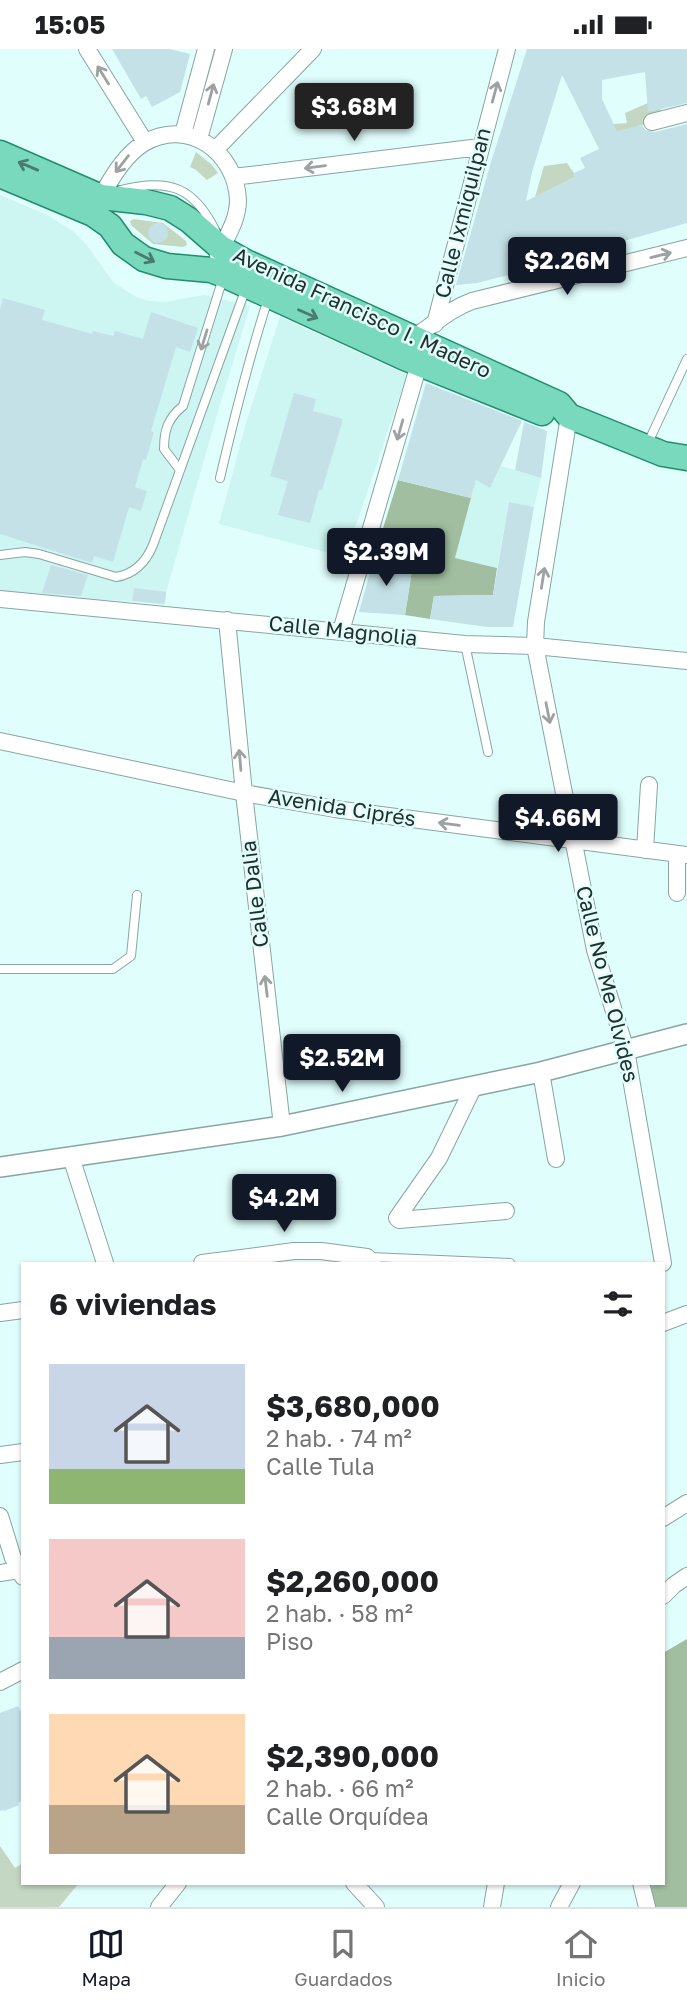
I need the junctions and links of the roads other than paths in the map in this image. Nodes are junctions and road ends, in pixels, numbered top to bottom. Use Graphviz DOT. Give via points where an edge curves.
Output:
graph roads {
  1 [pos="87,49"];
  2 [pos="206,49"];
  3 [pos="224,49"];
  4 [pos="313,49"];
  5 [pos="507,49"];
  6 [pos="687,113"];
  7 [pos="652,122"];
  8 [pos="183,134"];
  9 [pos="199,139"];
  10 [pos="145,142"];
  11 [pos="480,147"];
  12 [pos="215,150"];
  13 [pos="0,153"];
  14 [pos="0,175"];
  15 [pos="233,177"];
  16 [pos="97,206"];
  17 [pos="687,248"];
  18 [pos="219,264"];
  19 [pos="264,286"];
  20 [pos="424,331"];
  21 [pos="386,348"];
  22 [pos="687,359"];
  23 [pos="433,362"];
  24 [pos="183,406"];
  25 [pos="202,409"];
  26 [pos="569,416"];
  27 [pos="665,453"];
  28 [pos="687,468"];
  29 [pos="180,470"];
  30 [pos="220,478"];
  31 [pos="0,555"];
  32 [pos="0,599"];
  33 [pos="227,620"];
  34 [pos="341,631"];
  35 [pos="465,644"];
  36 [pos="535,646"];
  37 [pos="687,661"];
  38 [pos="0,741"];
  39 [pos="488,752"];
  40 [pos="649,785"];
  41 [pos="244,793"];
  42 [pos="574,840"];
  43 [pos="645,850"];
  44 [pos="682,855"];
  45 [pos="677,893"];
  46 [pos="137,895"];
  47 [pos="0,969"];
  48 [pos="687,1034"];
  49 [pos="626,1050"];
  50 [pos="541,1072"];
  51 [pos="472,1088"];
  52 [pos="282,1126"];
  53 [pos="71,1157"];
  54 [pos="556,1159"];
  55 [pos="0,1167"];
  56 [pos="506,1211"];
  57 [pos="297,1257"];
  58 [pos="243,1260"];
  59 [pos="370,1260"];
  60 [pos="105,1262"];
  61 [pos="216,1262"];
  62 [pos="463,1262"];
  63 [pos="662,1262"];
  64 [pos="21,1310"];
  65 [pos="0,1313"];
  66 [pos="687,1314"];
  67 [pos="665,1322"];
  68 [pos="21,1452"];
  69 [pos="0,1455"];
  70 [pos="687,1503"];
  71 [pos="0,1516"];
  72 [pos="665,1517"];
  73 [pos="0,1573"];
  74 [pos="21,1573"];
  75 [pos="687,1576"];
  76 [pos="665,1595"];
  77 [pos="21,1670"];
  78 [pos="0,1682"];
  79 [pos="176,1885"];
  80 [pos="356,1885"];
  81 [pos="496,1885"];
  82 [pos="571,1885"];
  83 [pos="642,1885"];
  84 [pos="649,1885"];
  85 [pos="159,1907"];
  86 [pos="376,1907"];
  87 [pos="492,1907"];
  88 [pos="559,1907"];
  89 [pos="649,1907"];
  10 -- 1 [label="street, one-way"];
  2 -- 8 [label="street"];
  9 -- 3 [label="street, one-way"];
  4 -- 12 [label="street"];
  11 -- 5 [label="street, Calle Ixmiquilpan, one-way"];
  6 -- 7 [label="street"];
  8 -- 9 [label="street"];
  8 -- 10 [label="street"];
  9 -- 12 [label="street"];
  10 -- 16 [label="street, one-way" via="119,168"];
  11 -- 15 [label="street, one-way"];
  11 -- 20 [label="street, Calle Ixmiquilpan"];
  12 -- 15 [label="street"];
  16 -- 13 [label="main road, Avenida Francisco I. Madero, one-way"];
  14 -- 16 [label="main road, Avenida Francisco I. Madero"];
  15 -- 18 [label="street" via="238,202"];
  16 -- 18 [label="main road, Avenida Francisco I. Madero, one-way" via="123,244 144,260 167,266"];
  16 -- 18 [label="main road, Avenida Francisco I. Madero" via="146,202 170,208 189,220"];
  20 -- 17 [label="street, one-way" via="447,312 472,301"];
  18 -- 19 [label="main road, Avenida Francisco I. Madero" via="246,262"];
  18 -- 24 [label="lane, one-way"];
  19 -- 20 [label="main road, Avenida Francisco I. Madero"];
  19 -- 21 [label="main road, Avenida Francisco I. Madero, one-way"];
  19 -- 25 [label="lane"];
  19 -- 30 [label="lane"];
  20 -- 21 [label="street"];
  20 -- 23 [label="main road, Avenida Francisco I. Madero"];
  21 -- 23 [label="main road, Avenida Francisco I. Madero"];
  22 -- 27 [label="lane"];
  23 -- 26 [label="main road, Avenida Francisco I. Madero" via="559,404"];
  23 -- 34 [label="street, one-way"];
  24 -- 25 [label="lane"];
  24 -- 29 [label="lane" via="164,432 164,449"];
  25 -- 29 [label="lane"];
  26 -- 27 [label="main road, Avenida Francisco I. Madero"];
  36 -- 26 [label="street, Calle No Me Olvides, one-way"];
  27 -- 28 [label="street"];
  29 -- 31 [label="lane" via="149,555 127,575 116,577 39,554"];
  32 -- 33 [label="street, Calle Magnolia"];
  33 -- 34 [label="street, Calle Magnolia"];
  41 -- 33 [label="street, Calle Dalia, one-way"];
  34 -- 35 [label="street, Calle Magnolia"];
  35 -- 36 [label="street, Calle Magnolia"];
  35 -- 39 [label="lane"];
  36 -- 37 [label="street, Calle Magnolia"];
  36 -- 42 [label="street, Calle No Me Olvides, one-way"];
  38 -- 41 [label="street, Avenida Ciprés"];
  40 -- 43 [label="street"];
  42 -- 41 [label="street, Avenida Ciprés, one-way"];
  52 -- 41 [label="street, Calle Dalia, one-way"];
  42 -- 43 [label="street, Avenida Ciprés"];
  42 -- 49 [label="street, Calle No Me Olvides" via="595,950"];
  43 -- 44 [label="street, Avenida Ciprés"];
  44 -- 45 [label="street"];
  46 -- 47 [label="lane" via="131,956 113,969"];
  48 -- 49 [label="street"];
  49 -- 50 [label="street"];
  49 -- 63 [label="street, Calle No Me Olvides"];
  50 -- 51 [label="street"];
  50 -- 54 [label="street"];
  51 -- 52 [label="street"];
  51 -- 56 [label="street" via="439,1158 397,1218"];
  52 -- 53 [label="street"];
  53 -- 55 [label="street"];
  53 -- 60 [label="street"];
  57 -- 58 [label="street"];
  57 -- 59 [label="street" via="321,1251"];
  58 -- 61 [label="street"];
  59 -- 62 [label="lane"];
  64 -- 65 [label="street"];
  66 -- 67 [label="street"];
  68 -- 69 [label="street"];
  70 -- 72 [label="street"];
  71 -- 74 [label="street"];
  73 -- 74 [label="street"];
  75 -- 76 [label="street"];
  77 -- 78 [label="street"];
  79 -- 85 [label="street"];
  80 -- 86 [label="street"];
  81 -- 87 [label="street"];
  82 -- 88 [label="street"];
  83 -- 89 [label="street"];
  84 -- 89 [label="street"];
}
